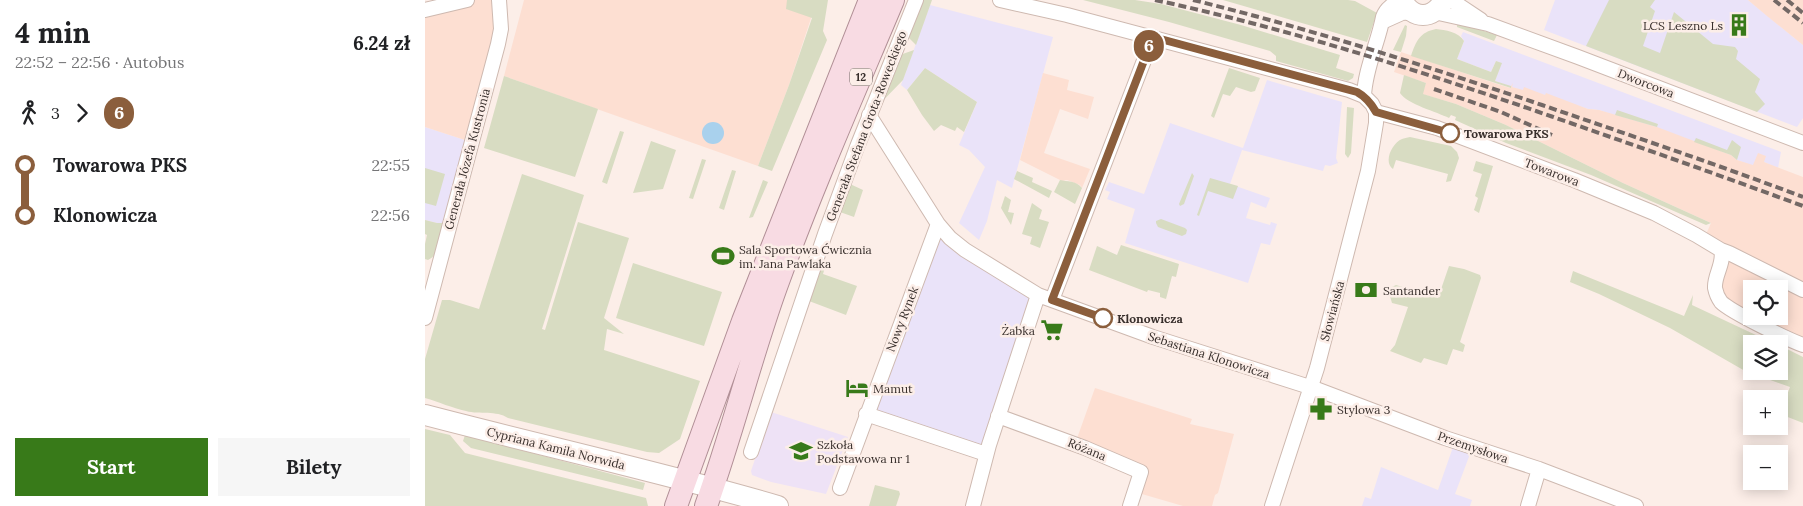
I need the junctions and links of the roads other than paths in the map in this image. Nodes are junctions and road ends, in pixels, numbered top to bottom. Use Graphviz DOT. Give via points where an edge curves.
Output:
graph roads {
  1 [pos="467,0"];
  2 [pos="499,0"];
  3 [pos="870,0"];
  4 [pos="893,0"];
  5 [pos="916,0"];
  6 [pos="1000,0"];
  7 [pos="1451,0"];
  8 [pos="1405,4"];
  9 [pos="1439,6"];
  10 [pos="425,10"];
  11 [pos="1488,24"];
  12 [pos="1153,37"];
  13 [pos="1364,96"];
  14 [pos="1376,112"];
  15 [pos="869,115"];
  16 [pos="1803,143"];
  17 [pos="819,150"];
  18 [pos="938,224"];
  19 [pos="1721,250"];
  20 [pos="1803,290"];
  21 [pos="1038,295"];
  22 [pos="1052,300"];
  23 [pos="425,318"];
  24 [pos="1803,345"];
  25 [pos="1310,388"];
  26 [pos="867,414"];
  27 [pos="425,415"];
  28 [pos="998,416"];
  29 [pos="751,452"];
  30 [pos="986,454"];
  31 [pos="1539,469"];
  32 [pos="687,480"];
  33 [pos="839,488"];
  34 [pos="709,497"];
  35 [pos="676,506"];
  36 [pos="778,506"];
  37 [pos="973,506"];
  38 [pos="1131,506"];
  39 [pos="1271,506"];
  40 [pos="1528,506"];
  41 [pos="1636,506"];
  1 -- 10 [label="street"];
  2 -- 23 [label="street, Generała Józefa Kustronia" via="498,44"];
  3 -- 17 [label="main road, 12"];
  4 -- 17 [label="main road, 12"];
  5 -- 15 [label="street, Generała Stefana Grota-Roweckiego"];
  6 -- 12 [label="street"];
  7 -- 11 [label="street, Dworcowa"];
  8 -- 9 [label="street" via="1425,15"];
  8 -- 13 [label="street" via="1402,13 1382,22"];
  9 -- 11 [label="street, Dworcowa"];
  11 -- 16 [label="street, Dworcowa"];
  12 -- 13 [label="street"];
  12 -- 22 [label="street"];
  13 -- 14 [label="street"];
  14 -- 19 [label="street, Towarowa" via="1450,133 1629,202 1677,224"];
  14 -- 25 [label="street, Słowiańska" via="1368,170"];
  15 -- 18 [label="street"];
  15 -- 29 [label="street, Generała Stefana Grota-Roweckiego"];
  17 -- 32 [label="main road, 12" via="729,360"];
  17 -- 34 [label="main road, 12" via="806,208 755,346"];
  18 -- 21 [label="street" via="965,250"];
  18 -- 26 [label="street, Nowy Rynek"];
  19 -- 20 [label="street, Towarowa"];
  19 -- 24 [label="street" via="1715,287 1721,301"];
  21 -- 22 [label="street"];
  21 -- 28 [label="street"];
  22 -- 25 [label="street, Sebastiana Klonowicza"];
  25 -- 31 [label="street, Przemysłowa" via="1465,446"];
  25 -- 39 [label="street, Słowiańska"];
  26 -- 30 [label="street"];
  26 -- 33 [label="street, Nowy Rynek"];
  27 -- 32 [label="street, Cypriana Kamila Norwida"];
  28 -- 30 [label="street"];
  28 -- 38 [label="street, Różana" via="1141,472"];
  30 -- 37 [label="street"];
  31 -- 40 [label="street"];
  31 -- 41 [label="street, Przemysłowa"];
  32 -- 34 [label="street, Cypriana Kamila Norwida"];
  32 -- 35 [label="main road, 12"];
  34 -- 36 [label="street, Cypriana Kamila Norwida"];
}
